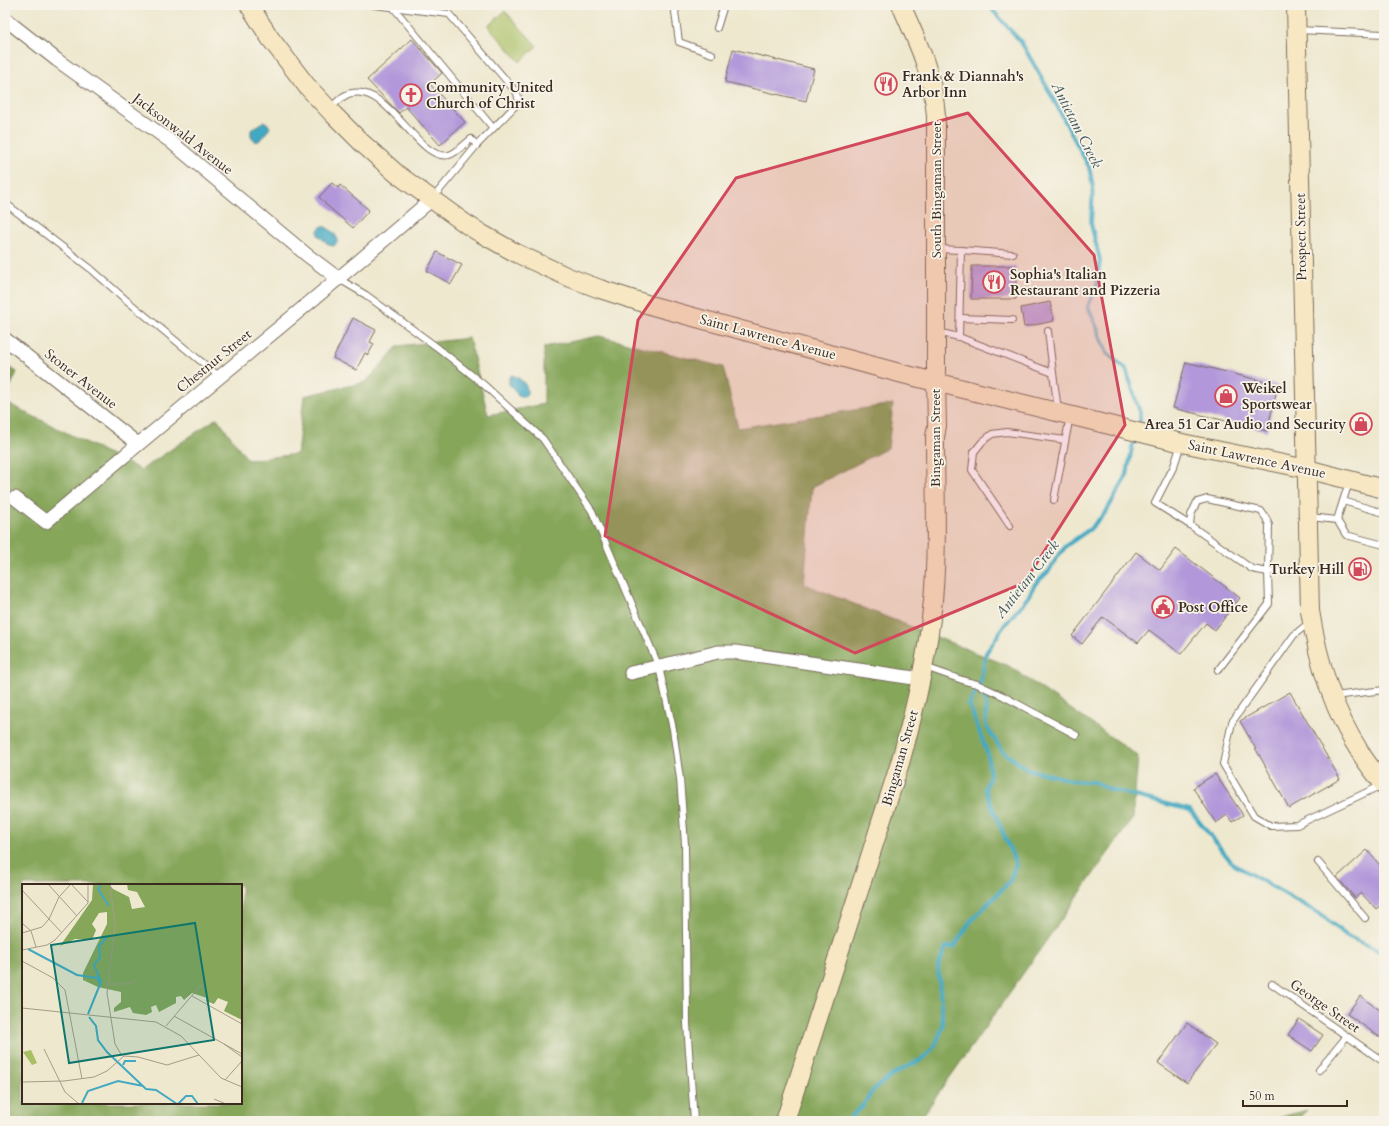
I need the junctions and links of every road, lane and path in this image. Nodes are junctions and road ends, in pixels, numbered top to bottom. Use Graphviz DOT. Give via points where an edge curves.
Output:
graph roads {
  1 [pos="249,5"];
  2 [pos="374,5"];
  3 [pos="678,5"];
  4 [pos="724,5"];
  5 [pos="901,5"];
  6 [pos="1296,5"];
  7 [pos="393,7"];
  8 [pos="5,19"];
  9 [pos="717,28"];
  10 [pos="1296,30"];
  11 [pos="1384,34"];
  12 [pos="712,54"];
  13 [pos="328,110"];
  14 [pos="494,128"];
  15 [pos="477,145"];
  16 [pos="432,199"];
  17 [pos="5,203"];
  18 [pos="936,249"];
  19 [pos="961,250"];
  20 [pos="1013,254"];
  21 [pos="339,279"];
  22 [pos="960,318"];
  23 [pos="1012,320"];
  24 [pos="1048,330"];
  25 [pos="936,331"];
  26 [pos="959,337"];
  27 [pos="5,339"];
  28 [pos="1053,374"];
  29 [pos="220,377"];
  30 [pos="936,381"];
  31 [pos="1064,413"];
  32 [pos="1065,440"];
  33 [pos="1182,443"];
  34 [pos="138,444"];
  35 [pos="1307,470"];
  36 [pos="1350,480"];
  37 [pos="1384,489"];
  38 [pos="15,498"];
  39 [pos="1054,500"];
  40 [pos="1343,501"];
  41 [pos="1384,512"];
  42 [pos="1308,517"];
  43 [pos="1337,520"];
  44 [pos="1190,525"];
  45 [pos="1010,526"];
  46 [pos="1384,545"];
  47 [pos="1309,569"];
  48 [pos="1268,572"];
  49 [pos="1312,621"];
  50 [pos="659,667"];
  51 [pos="1218,670"];
  52 [pos="923,673"];
  53 [pos="631,674"];
  54 [pos="1384,690"];
  55 [pos="1332,697"];
  56 [pos="1076,735"];
  57 [pos="1384,784"];
  58 [pos="1318,862"];
  59 [pos="1366,918"];
  60 [pos="1272,984"];
  61 [pos="1347,1036"];
  62 [pos="1384,1062"];
  63 [pos="1319,1070"];
  64 [pos="694,1121"];
  65 [pos="785,1121"];
  1 -- 13 [label="street, Saint Lawrence Avenue" via="288,62"];
  2 -- 7 [label="lane"];
  3 -- 12 [label="lane" via="675,12 679,42"];
  4 -- 9 [label="lane"];
  5 -- 18 [label="street, South Bingaman Street" via="929,71 933,89 936,116"];
  6 -- 10 [label="street, Prospect Street"];
  7 -- 14 [label="lane"];
  7 -- 14 [label="lane" via="449,14 517,93 519,102"];
  8 -- 21 [label="street, Jacksonwald Avenue" via="57,60 170,141"];
  10 -- 11 [label="lane"];
  10 -- 35 [label="street, Prospect Street"];
  13 -- 15 [label="lane" via="345,95 362,92 389,108 427,148 440,156 449,155 471,139"];
  13 -- 16 [label="street, Saint Lawrence Avenue" via="397,174"];
  14 -- 15 [label="lane"];
  15 -- 16 [label="lane"];
  16 -- 21 [label="street, Chestnut Street"];
  16 -- 30 [label="street, Saint Lawrence Avenue" via="466,224 516,253 600,289 668,310"];
  17 -- 29 [label="lane" via="91,269"];
  18 -- 19 [label="lane"];
  18 -- 25 [label="street, South Bingaman Street"];
  19 -- 20 [label="lane"];
  19 -- 22 [label="lane"];
  21 -- 29 [label="street, Chestnut Street"];
  21 -- 50 [label="lane" via="366,295 438,348 483,384 543,439 592,511"];
  22 -- 23 [label="lane"];
  22 -- 26 [label="lane"];
  24 -- 28 [label="lane"];
  25 -- 26 [label="lane"];
  25 -- 30 [label="street, South Bingaman Street"];
  26 -- 28 [label="lane"];
  27 -- 34 [label="street, Stoner Avenue"];
  28 -- 31 [label="lane"];
  29 -- 34 [label="street, Chestnut Street"];
  30 -- 31 [label="street, Saint Lawrence Avenue"];
  30 -- 52 [label="street, Bingaman Street" via="933,599"];
  31 -- 32 [label="lane"];
  31 -- 33 [label="street, Saint Lawrence Avenue"];
  32 -- 39 [label="lane"];
  32 -- 45 [label="lane" via="1007,432 992,434 974,452 972,470"];
  33 -- 35 [label="street, Saint Lawrence Avenue"];
  33 -- 44 [label="lane" via="1174,466 1155,503"];
  34 -- 38 [label="street, Chestnut Street" via="46,522"];
  35 -- 36 [label="street, Saint Lawrence Avenue"];
  35 -- 42 [label="street, Prospect Street"];
  36 -- 37 [label="street, Saint Lawrence Avenue"];
  36 -- 40 [label="lane"];
  40 -- 41 [label="lane"];
  40 -- 43 [label="lane"];
  42 -- 43 [label="lane"];
  42 -- 47 [label="street, Prospect Street"];
  43 -- 46 [label="lane" via="1346,535"];
  44 -- 48 [label="lane" via="1252,569"];
  44 -- 48 [label="lane" via="1191,514 1197,502 1207,499 1261,511 1269,526"];
  47 -- 48 [label="lane"];
  47 -- 49 [label="street, Prospect Street"];
  48 -- 51 [label="lane" via="1269,604"];
  49 -- 55 [label="street, Prospect Street" via="1319,660"];
  49 -- 57 [label="lane" via="1294,635 1232,722 1223,764 1254,816 1271,826 1297,824"];
  50 -- 52 [label="street" via="718,652 735,652"];
  50 -- 53 [label="street"];
  50 -- 64 [label="lane" via="673,729 680,778 685,844 687,1024"];
  52 -- 56 [label="lane" via="984,687"];
  52 -- 65 [label="street, Bingaman Street" via="900,764"];
  54 -- 55 [label="lane"];
  55 -- 57 [label="street, Prospect Street" via="1360,752"];
  58 -- 59 [label="lane"];
  60 -- 61 [label="lane, George Street"];
  61 -- 62 [label="lane, George Street"];
  61 -- 63 [label="lane"];
}
